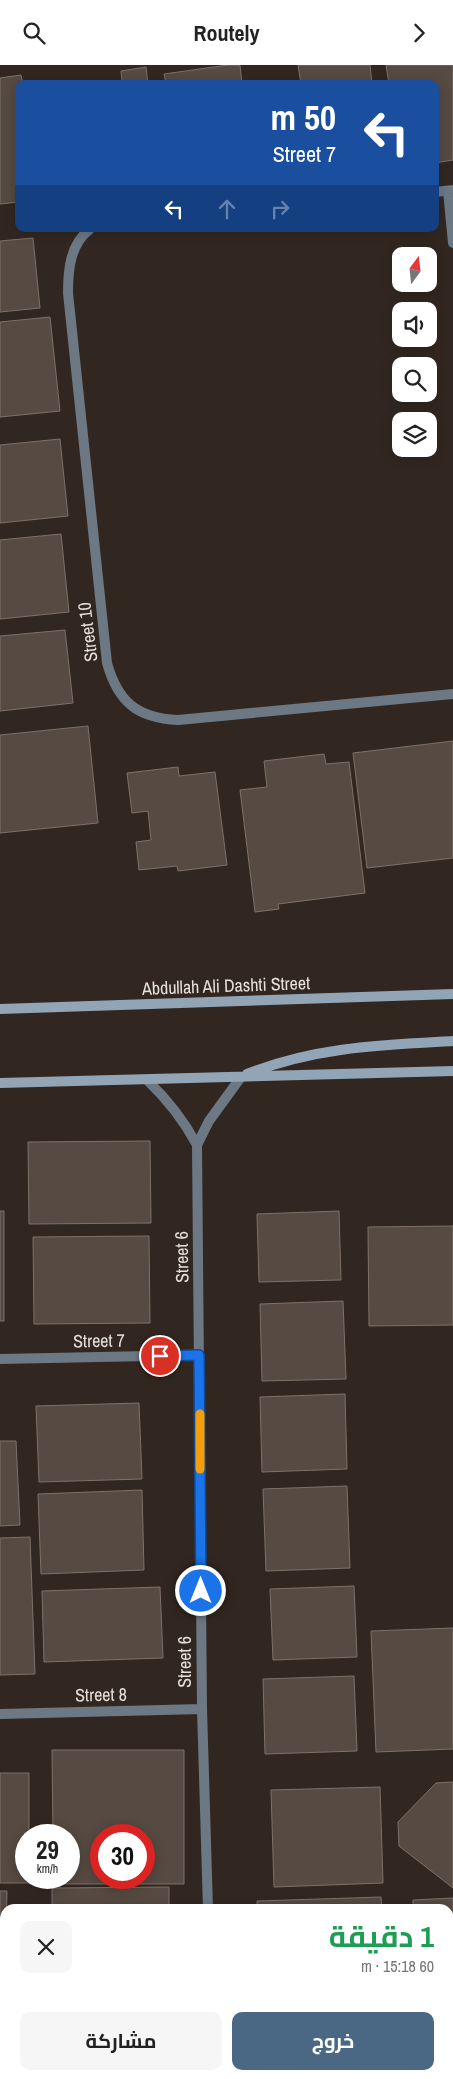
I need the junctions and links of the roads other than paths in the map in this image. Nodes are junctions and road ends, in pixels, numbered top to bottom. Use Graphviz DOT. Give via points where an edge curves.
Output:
graph roads {
  1 [pos="450,190"];
  2 [pos="87,232"];
  3 [pos="453,243"];
  4 [pos="453,694"];
  5 [pos="453,994"];
  6 [pos="0,1002"];
  7 [pos="0,1009"];
  8 [pos="30,1009"];
  9 [pos="453,1041"];
  10 [pos="453,1071"];
  11 [pos="242,1077"];
  12 [pos="146,1080"];
  13 [pos="0,1083"];
  14 [pos="197,1145"];
  15 [pos="199,1355"];
  16 [pos="0,1359"];
  17 [pos="202,1709"];
  18 [pos="0,1714"];
  19 [pos="208,1904"];
  1 -- 3 [label="street"];
  2 -- 4 [label="street, Street 10" via="72,254 68,293 107,663 122,698 148,716 178,720"];
  5 -- 8 [label="main road, Abdullah Ali Dashti Street"];
  6 -- 8 [label="main road"];
  7 -- 8 [label="main road, Abdullah Ali Dashti Street"];
  9 -- 11 [label="main road" via="320,1052 272,1064"];
  10 -- 11 [label="main road"];
  11 -- 12 [label="main road"];
  11 -- 14 [label="street, Street 6" via="209,1121"];
  12 -- 13 [label="main road"];
  12 -- 14 [label="street, Street 6" via="173,1106"];
  14 -- 15 [label="street, Street 6"];
  15 -- 16 [label="street, Street 7"];
  15 -- 17 [label="street, Street 6"];
  17 -- 18 [label="street, Street 8"];
  17 -- 19 [label="street, Street 6"];
}
